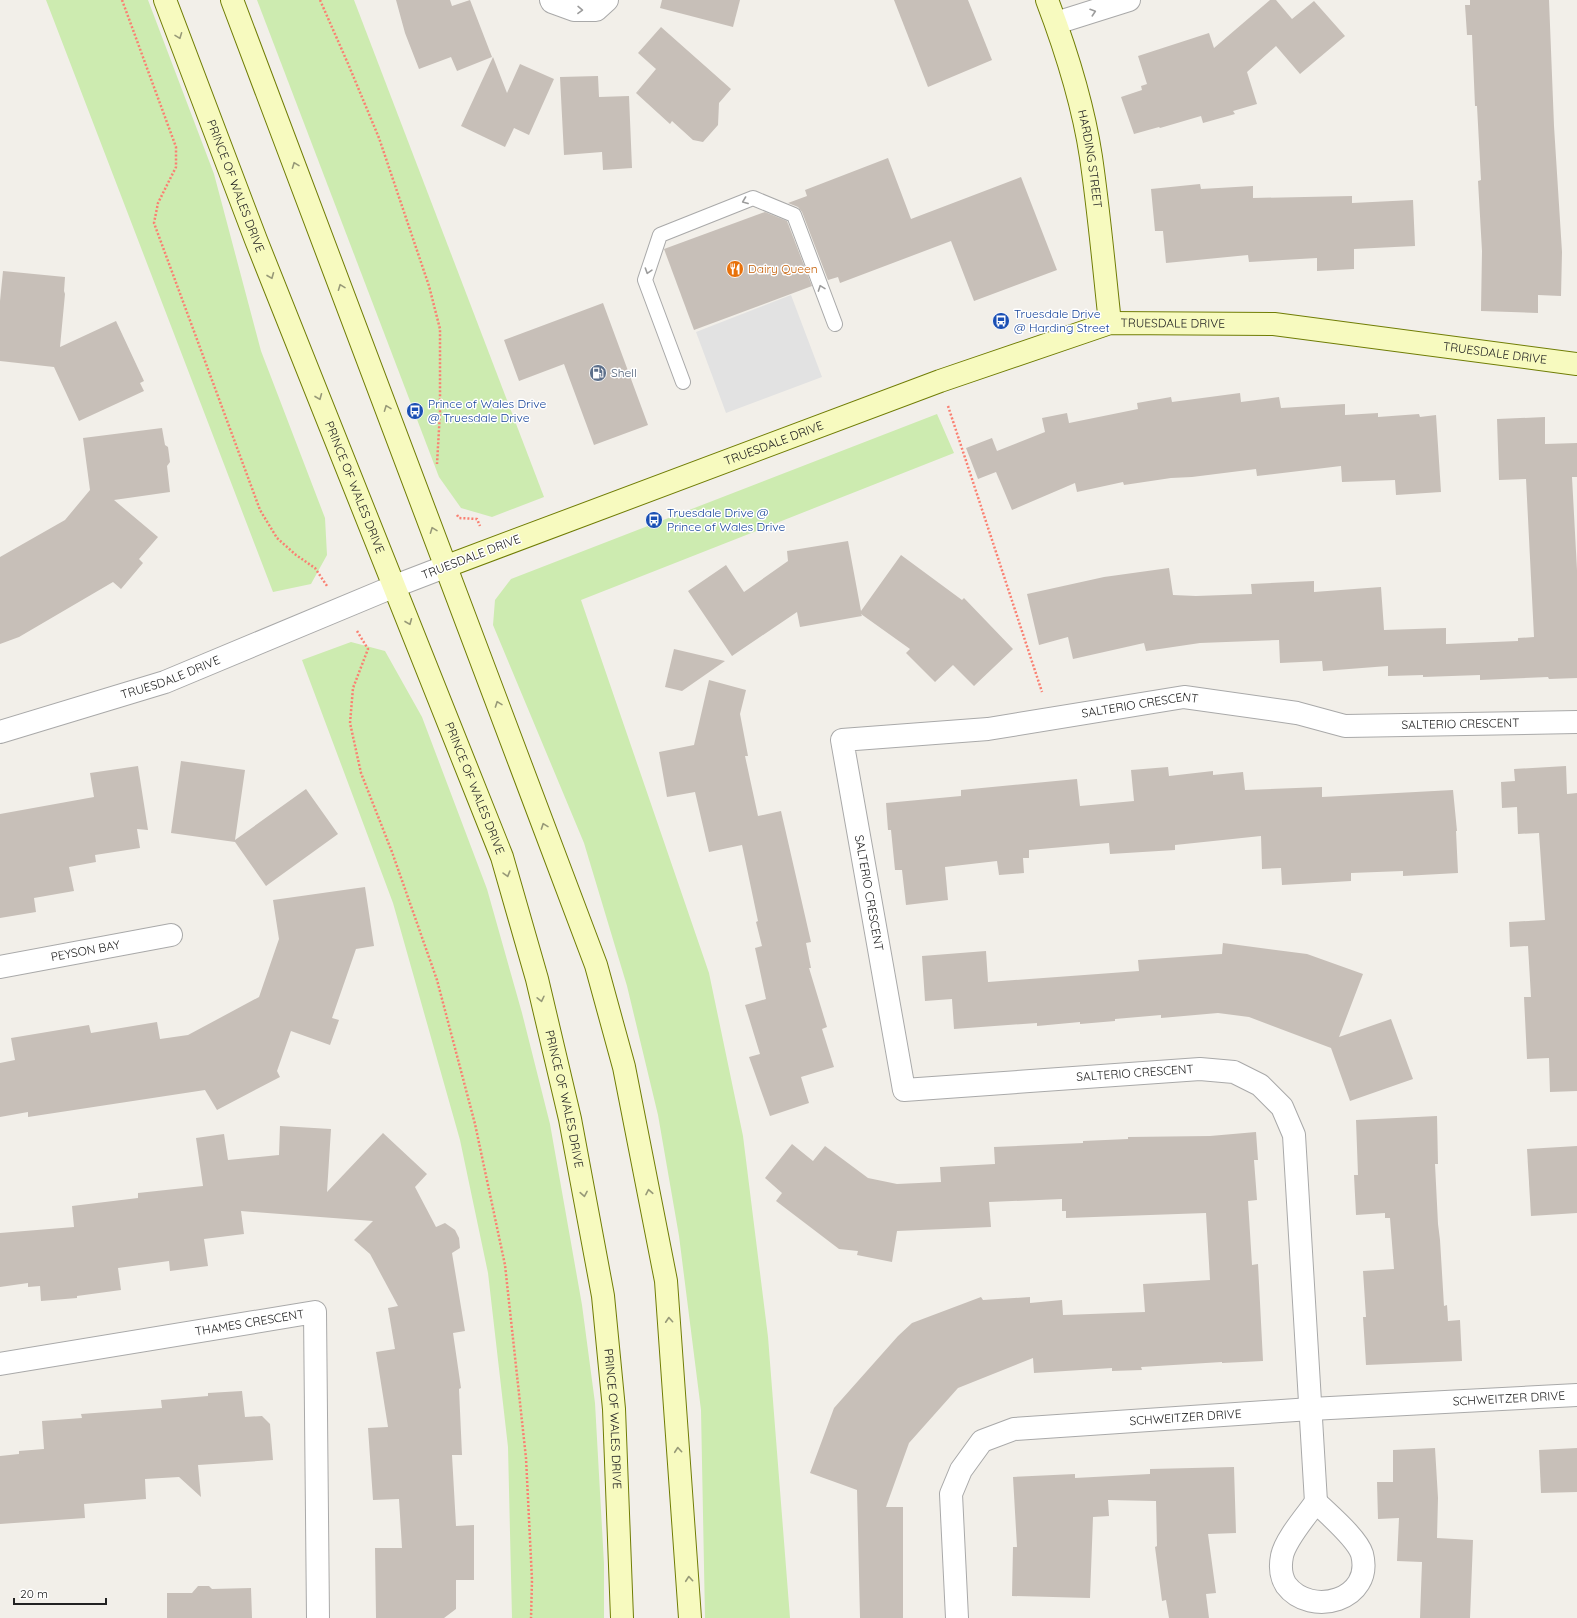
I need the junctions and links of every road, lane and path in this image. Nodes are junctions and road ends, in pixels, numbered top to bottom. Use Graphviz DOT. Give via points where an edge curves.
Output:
graph roads {
  1 [pos="122,0"];
  2 [pos="165,0"];
  3 [pos="232,0"];
  4 [pos="320,0"];
  5 [pos="551,0"];
  6 [pos="607,0"];
  7 [pos="1046,0"];
  8 [pos="1129,0"];
  9 [pos="1056,23"];
  10 [pos="1110,323"];
  11 [pos="835,324"];
  12 [pos="1577,364"];
  13 [pos="940,381"];
  14 [pos="683,382"];
  15 [pos="437,470"];
  16 [pos="454,513"];
  17 [pos="489,551"];
  18 [pos="447,566"];
  19 [pos="395,586"];
  20 [pos="343,609"];
  21 [pos="1050,719"];
  22 [pos="1577,722"];
  23 [pos="0,732"];
  24 [pos="171,935"];
  25 [pos="0,967"];
  26 [pos="0,1364"];
  27 [pos="1577,1395"];
  28 [pos="1311,1409"];
  29 [pos="1316,1502"];
  30 [pos="318,1618"];
  31 [pos="531,1618"];
  32 [pos="622,1618"];
  33 [pos="690,1618"];
  34 [pos="957,1618"];
  1 -- 20 [label="path" via="176,147 176,167 158,203 154,223 260,510 277,538 315,568"];
  2 -- 19 [label="main road, PRINCE OF WALES DRIVE, one-way" via="256,240"];
  18 -- 3 [label="main road, one-way"];
  4 -- 15 [label="path" via="379,138 429,286 440,329"];
  5 -- 6 [label="street, one-way" via="574,10 596,10"];
  7 -- 9 [label="main road, HARDING STREET"];
  9 -- 8 [label="street, one-way"];
  9 -- 10 [label="main road, HARDING STREET" via="1079,98 1091,156"];
  10 -- 12 [label="main road, TRUESDALE DRIVE" via="1274,324"];
  10 -- 13 [label="main road, TRUESDALE DRIVE"];
  11 -- 14 [label="lane, one-way" via="794,216 754,198 660,235 646,280"];
  13 -- 17 [label="main road, TRUESDALE DRIVE"];
  13 -- 21 [label="path"];
  16 -- 17 [label="path" via="459,518 477,519"];
  17 -- 18 [label="main road, TRUESDALE DRIVE"];
  18 -- 19 [label="street, TRUESDALE DRIVE"];
  33 -- 18 [label="main road, one-way" via="666,1281 624,1067 596,965"];
  19 -- 20 [label="street, TRUESDALE DRIVE"];
  19 -- 32 [label="main road, PRINCE OF WALES DRIVE, one-way" via="502,857 537,979 570,1119 603,1296 614,1409"];
  20 -- 23 [label="street, TRUESDALE DRIVE" via="165,682"];
  20 -- 31 [label="path" via="368,649 353,688 350,723 361,773 437,980 476,1124 505,1264 526,1458 532,1580"];
  21 -- 22 [label="street, SALTERIO CRESCENT" via="1184,697 1297,713 1345,726"];
  21 -- 28 [label="street, SALTERIO CRESCENT" via="988,729 842,740 904,1090 1200,1069 1234,1072 1260,1085 1282,1107 1294,1135"];
  24 -- 25 [label="street, PEYSON BAY"];
  26 -- 30 [label="street, THAMES CRESCENT" via="316,1312"];
  27 -- 28 [label="street, SCHWEITZER DRIVE"];
  28 -- 29 [label="street"];
  28 -- 34 [label="street, SCHWEITZER DRIVE" via="1014,1429 982,1440 961,1470 951,1494"];
  29 -- 29 [label="street" via="1287,1543 1282,1555 1281,1568 1284,1581 1301,1601 1328,1606 1352,1593 1360,1581 1363,1568 1362,1554 1355,1541"];
}
